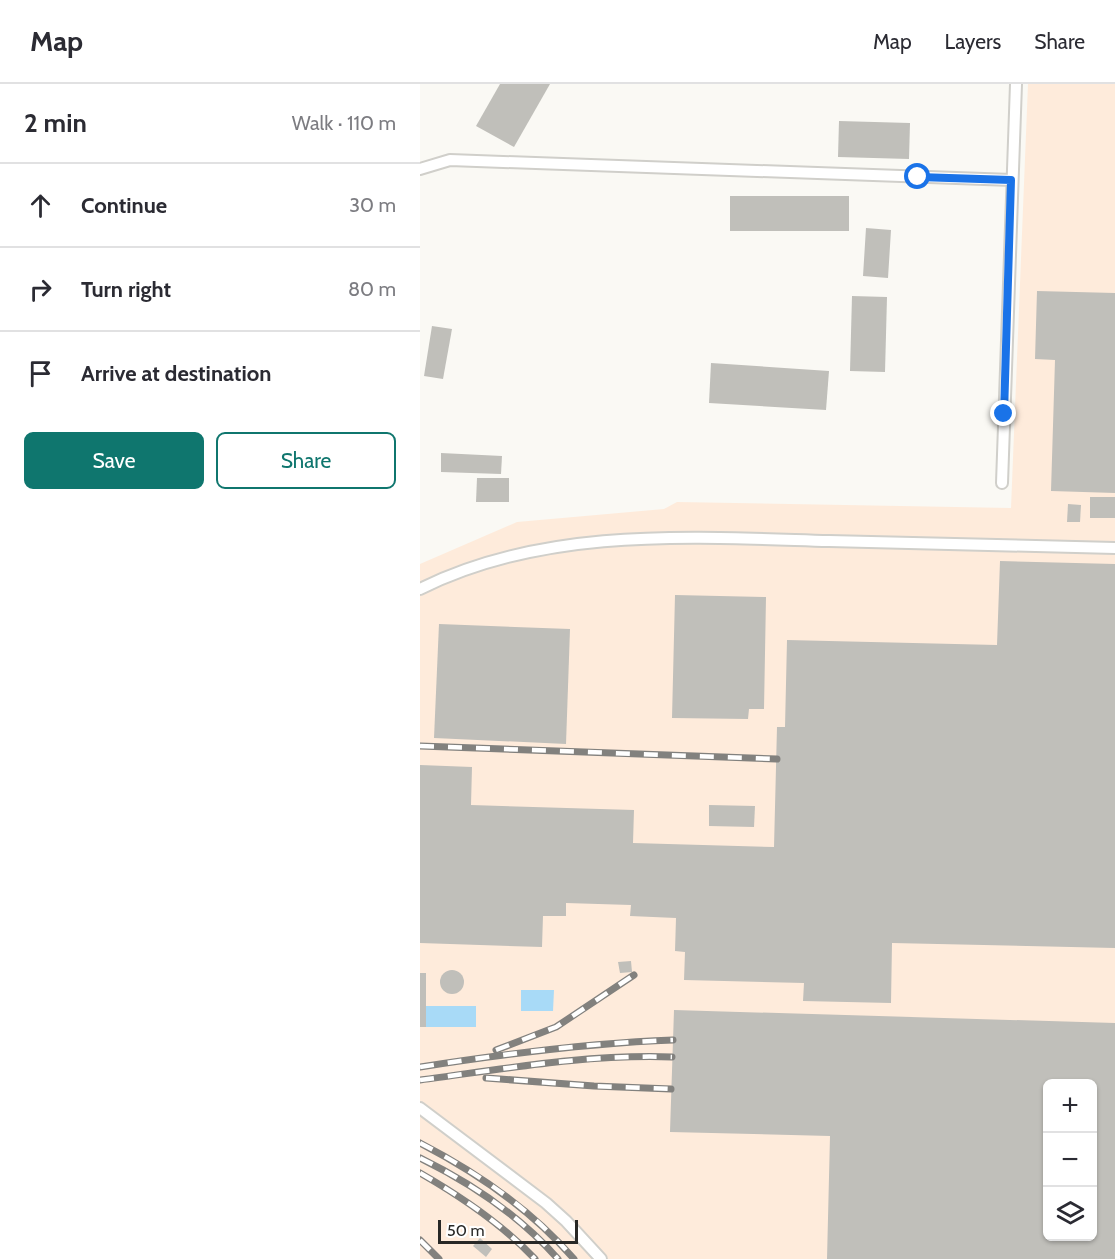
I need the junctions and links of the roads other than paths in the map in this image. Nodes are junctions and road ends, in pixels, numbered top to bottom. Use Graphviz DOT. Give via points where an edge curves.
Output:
graph roads {
  1 [pos="1016,84"];
  2 [pos="420,169"];
  3 [pos="1011,180"];
  4 [pos="1002,483"];
  5 [pos="1115,548"];
  6 [pos="420,589"];
  7 [pos="420,1108"];
  8 [pos="601,1259"];
  1 -- 3 [label="lane"];
  2 -- 3 [label="lane" via="450,160"];
  3 -- 4 [label="lane"];
  5 -- 6 [label="lane" via="765,539 622,540 571,544 497,558"];
  7 -- 8 [label="lane" via="546,1203"];
}
